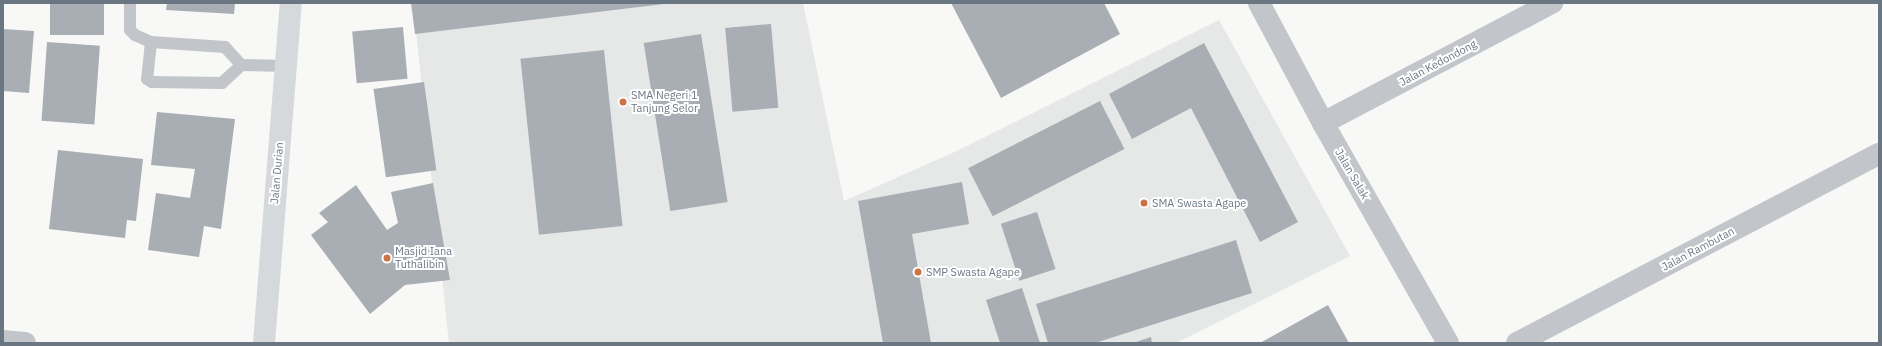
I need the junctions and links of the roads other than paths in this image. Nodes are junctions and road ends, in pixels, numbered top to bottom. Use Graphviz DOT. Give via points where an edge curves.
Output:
graph roads {
  1 [pos="130,3"];
  2 [pos="291,3"];
  3 [pos="1259,3"];
  4 [pos="1552,3"];
  5 [pos="151,42"];
  6 [pos="241,65"];
  7 [pos="286,66"];
  8 [pos="1323,123"];
  9 [pos="1879,154"];
  10 [pos="3,341"];
  11 [pos="25,343"];
  12 [pos="264,343"];
  13 [pos="1448,343"];
  14 [pos="1518,343"];
  1 -- 5 [label="lane" via="130,30"];
  2 -- 7 [label="main road, Jalan Durian"];
  3 -- 8 [label="street, Jalan Salak"];
  4 -- 8 [label="street, Jalan Kedondong"];
  5 -- 6 [label="lane" via="225,48"];
  5 -- 6 [label="lane" via="148,79 152,82 222,83"];
  6 -- 7 [label="lane"];
  7 -- 12 [label="main road, Jalan Durian"];
  8 -- 13 [label="street, Jalan Salak"];
  9 -- 14 [label="street, Jalan Rambutan"];
  10 -- 11 [label="street"];
}
